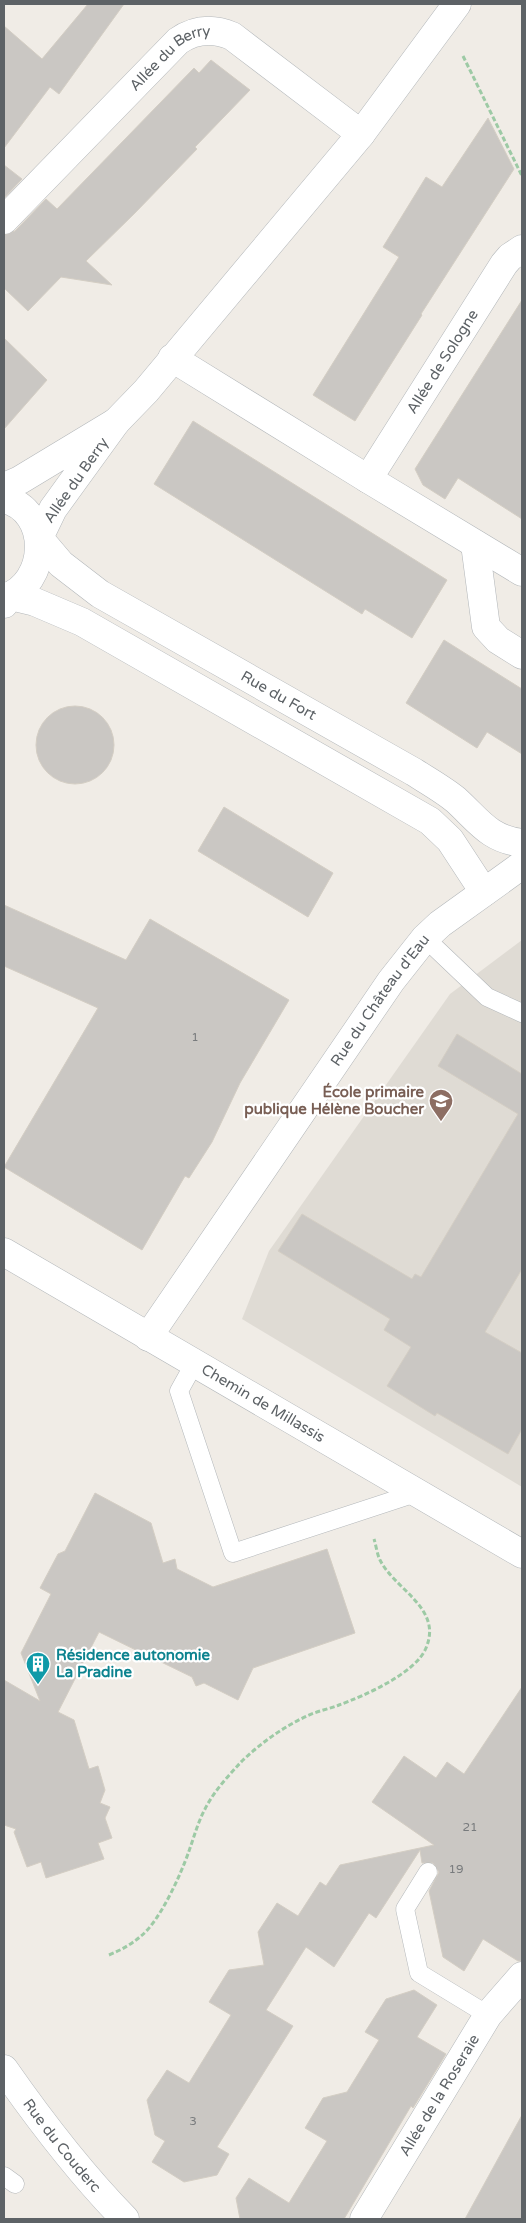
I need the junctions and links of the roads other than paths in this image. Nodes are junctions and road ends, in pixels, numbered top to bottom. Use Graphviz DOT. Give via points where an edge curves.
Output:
graph roads {
  1 [pos="457,4"];
  2 [pos="361,134"];
  3 [pos="4,220"];
  4 [pos="522,249"];
  5 [pos="172,358"];
  6 [pos="116,422"];
  7 [pos="368,479"];
  8 [pos="4,487"];
  9 [pos="4,498"];
  10 [pos="39,538"];
  11 [pos="475,544"];
  12 [pos="522,572"];
  13 [pos="6,599"];
  14 [pos="522,655"];
  15 [pos="522,843"];
  16 [pos="522,865"];
  17 [pos="484,892"];
  18 [pos="425,938"];
  19 [pos="522,1013"];
  20 [pos="4,1252"];
  21 [pos="148,1337"];
  22 [pos="194,1364"];
  23 [pos="416,1493"];
  24 [pos="522,1554"];
  25 [pos="428,1872"];
  26 [pos="522,1976"];
  27 [pos="488,2015"];
  28 [pos="4,2069"];
  29 [pos="125,2219"];
  30 [pos="364,2219"];
  1 -- 2 [label="street, Allée du Berry"];
  2 -- 3 [label="street, Allée du Berry" via="232,36 200,31 178,41"];
  2 -- 5 [label="street, Allée du Berry"];
  4 -- 7 [label="street, Allée de Sologne" via="504,264"];
  5 -- 6 [label="street, Allée du Berry"];
  5 -- 7 [label="street"];
  6 -- 8 [label="street, Allée du Berry"];
  6 -- 10 [label="street, Allée du Berry" via="53,508"];
  7 -- 11 [label="street"];
  9 -- 10 [label="street, Rue du Fort" via="19,506 32,520"];
  10 -- 13 [label="street" via="39,558 32,576 23,588"];
  10 -- 15 [label="street, Rue du Fort" via="61,564 100,594 414,772 456,800 484,829 506,840"];
  11 -- 12 [label="street"];
  11 -- 14 [label="street" via="486,627 498,640"];
  13 -- 17 [label="street" via="35,602 82,622 430,821 450,840"];
  16 -- 17 [label="street, Rue du Château d'Eau"];
  17 -- 18 [label="street, Rue du Château d'Eau"];
  18 -- 19 [label="lane" via="487,997"];
  18 -- 21 [label="street, Rue du Château d'Eau" via="391,981"];
  20 -- 21 [label="street, Chemin de Millassis"];
  21 -- 22 [label="street, Chemin de Millassis"];
  22 -- 23 [label="street, Chemin de Millassis"];
  22 -- 23 [label="lane" via="179,1391 233,1553"];
  23 -- 24 [label="street, Chemin de Millassis"];
  25 -- 27 [label="lane" via="405,1909 419,1973"];
  26 -- 27 [label="street, Allée de la Roseraie"];
  27 -- 30 [label="street, Allée de la Roseraie"];
  28 -- 29 [label="street, Rue du Couderc" via="63,2150"];
}
